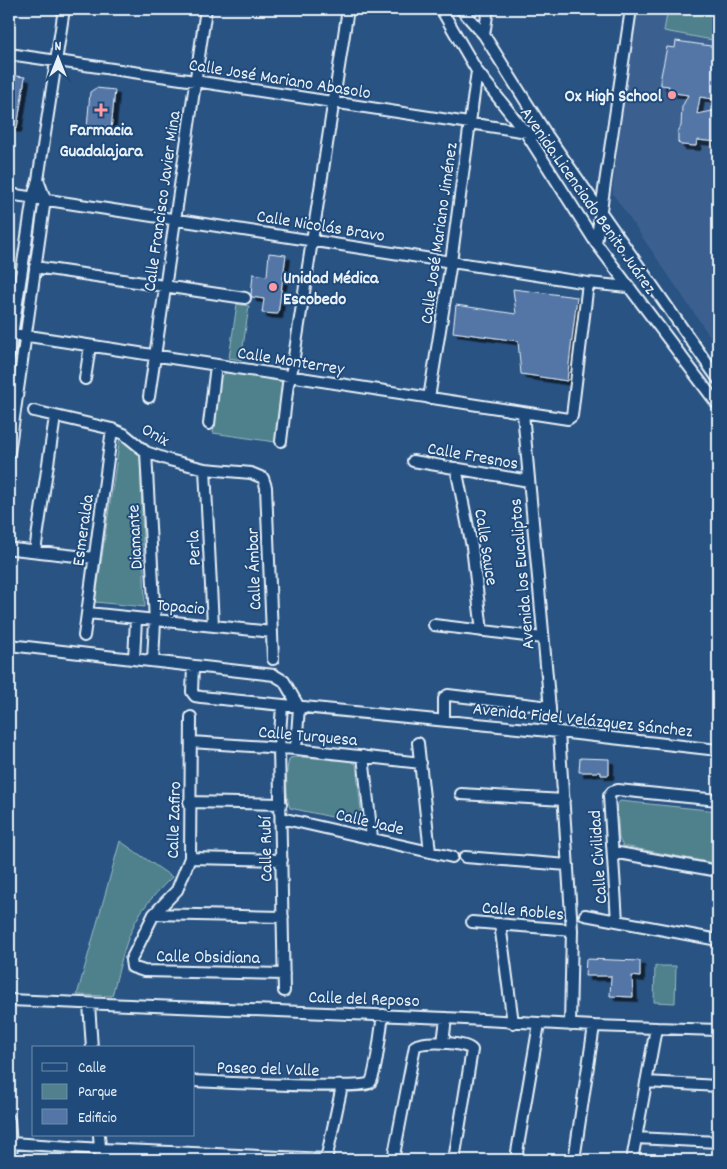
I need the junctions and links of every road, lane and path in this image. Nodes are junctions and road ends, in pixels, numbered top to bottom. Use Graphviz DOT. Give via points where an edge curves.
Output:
graph roads {
  1 [pos="64,9"];
  2 [pos="206,9"];
  3 [pos="348,9"];
  4 [pos="441,9"];
  5 [pos="461,9"];
  6 [pos="488,9"];
  7 [pos="630,9"];
  8 [pos="484,34"];
  9 [pos="9,54"];
  10 [pos="56,61"];
  11 [pos="478,71"];
  12 [pos="195,81"];
  13 [pos="334,103"];
  14 [pos="470,124"];
  15 [pos="526,133"];
  16 [pos="547,136"];
  17 [pos="38,180"];
  18 [pos="9,194"];
  19 [pos="32,197"];
  20 [pos="45,199"];
  21 [pos="601,212"];
  22 [pos="175,220"];
  23 [pos="312,240"];
  24 [pos="596,243"];
  25 [pos="451,262"];
  26 [pos="35,268"];
  27 [pos="588,283"];
  28 [pos="165,286"];
  29 [pos="628,286"];
  30 [pos="245,298"];
  31 [pos="10,333"];
  32 [pos="26,336"];
  33 [pos="90,346"];
  34 [pos="9,356"];
  35 [pos="155,356"];
  36 [pos="216,365"];
  37 [pos="291,376"];
  38 [pos="85,379"];
  39 [pos="718,379"];
  40 [pos="149,397"];
  41 [pos="429,398"];
  42 [pos="718,405"];
  43 [pos="34,411"];
  44 [pos="522,413"];
  45 [pos="55,417"];
  46 [pos="209,424"];
  47 [pos="112,429"];
  48 [pos="281,441"];
  49 [pos="146,452"];
  50 [pos="9,453"];
  51 [pos="413,461"];
  52 [pos="456,468"];
  53 [pos="205,469"];
  54 [pos="263,478"];
  55 [pos="528,481"];
  56 [pos="13,549"];
  57 [pos="35,551"];
  58 [pos="94,558"];
  59 [pos="88,613"];
  60 [pos="136,619"];
  61 [pos="154,621"];
  62 [pos="213,625"];
  63 [pos="434,625"];
  64 [pos="482,631"];
  65 [pos="272,632"];
  66 [pos="84,636"];
  67 [pos="543,638"];
  68 [pos="9,646"];
  69 [pos="134,659"];
  70 [pos="274,659"];
  71 [pos="153,661"];
  72 [pos="193,666"];
  73 [pos="282,706"];
  74 [pos="299,707"];
  75 [pos="550,707"];
  76 [pos="191,717"];
  77 [pos="444,721"];
  78 [pos="556,732"];
  79 [pos="191,742"];
  80 [pos="418,742"];
  81 [pos="280,748"];
  82 [pos="296,749"];
  83 [pos="718,750"];
  84 [pos="363,756"];
  85 [pos="421,763"];
  86 [pos="461,794"];
  87 [pos="564,800"];
  88 [pos="718,800"];
  89 [pos="189,802"];
  90 [pos="281,804"];
  91 [pos="281,818"];
  92 [pos="372,838"];
  93 [pos="430,852"];
  94 [pos="613,852"];
  95 [pos="452,857"];
  96 [pos="465,857"];
  97 [pos="190,858"];
  98 [pos="282,860"];
  99 [pos="568,865"];
  100 [pos="718,871"];
  101 [pos="154,914"];
  102 [pos="585,915"];
  103 [pos="283,917"];
  104 [pos="618,921"];
  105 [pos="472,922"];
  106 [pos="500,924"];
  107 [pos="572,930"];
  108 [pos="718,940"];
  109 [pos="132,967"];
  110 [pos="284,974"];
  111 [pos="284,991"];
  112 [pos="9,1000"];
  113 [pos="88,1004"];
  114 [pos="383,1015"];
  115 [pos="446,1018"];
  116 [pos="513,1023"];
  117 [pos="539,1024"];
  118 [pos="570,1025"];
  119 [pos="594,1026"];
  120 [pos="656,1028"];
  121 [pos="718,1030"];
  122 [pos="443,1043"];
  123 [pos="92,1046"];
  124 [pos="195,1081"];
  125 [pos="646,1082"];
  126 [pos="342,1086"];
  127 [pos="718,1086"];
  128 [pos="9,1120"];
  129 [pos="99,1136"];
  130 [pos="636,1138"];
  131 [pos="718,1142"];
  132 [pos="10,1143"];
  133 [pos="100,1149"];
  134 [pos="326,1159"];
  135 [pos="12,1160"];
  136 [pos="101,1160"];
  137 [pos="393,1160"];
  138 [pos="454,1160"];
  139 [pos="519,1160"];
  140 [pos="574,1160"];
  141 [pos="632,1160"];
  1 -- 10 [label="street"];
  2 -- 12 [label="street, Calle Francisco Javier Mina"];
  3 -- 13 [label="street"];
  4 -- 11 [label="street, Avenida Licenciado Benito Juárez"];
  5 -- 8 [label="street, Avenida Licenciado Benito Juárez"];
  6 -- 8 [label="street"];
  7 -- 21 [label="street"];
  8 -- 16 [label="street, Avenida Licenciado Benito Juárez"];
  9 -- 10 [label="street, Calle José Mariano Abasolo"];
  10 -- 12 [label="street, Calle José Mariano Abasolo"];
  10 -- 17 [label="street"];
  11 -- 14 [label="street, Calle José Mariano Jiménez"];
  11 -- 15 [label="street, Avenida Licenciado Benito Juárez"];
  12 -- 13 [label="street, Calle José Mariano Abasolo"];
  12 -- 22 [label="street, Calle Francisco Javier Mina"];
  13 -- 14 [label="street, Calle José Mariano Abasolo"];
  13 -- 23 [label="street"];
  14 -- 15 [label="street, Calle José Mariano Abasolo"];
  14 -- 25 [label="street, Calle José Mariano Jiménez"];
  15 -- 16 [label="street, Calle José Mariano Abasolo"];
  15 -- 24 [label="street, Avenida Licenciado Benito Juárez"];
  16 -- 21 [label="street, Avenida Licenciado Benito Juárez"];
  17 -- 19 [label="street"];
  17 -- 20 [label="street"];
  18 -- 19 [label="street, Calle Nicolás Bravo"];
  19 -- 20 [label="street, Calle Nicolás Bravo"];
  19 -- 31 [label="street"];
  20 -- 22 [label="street, Calle Nicolás Bravo"];
  20 -- 26 [label="street"];
  21 -- 24 [label="street"];
  21 -- 39 [label="street, Avenida Licenciado Benito Juárez"];
  22 -- 23 [label="street, Calle Nicolás Bravo"];
  22 -- 28 [label="street, Calle Francisco Javier Mina"];
  23 -- 25 [label="street, Calle Nicolás Bravo"];
  23 -- 37 [label="street"];
  24 -- 29 [label="street, Avenida Licenciado Benito Juárez"];
  25 -- 27 [label="street, Calle Nicolás Bravo"];
  25 -- 41 [label="street, Calle José Mariano Jiménez"];
  26 -- 28 [label="street"];
  26 -- 32 [label="street"];
  27 -- 29 [label="street, Calle Nicolás Bravo"];
  27 -- 44 [label="street, Calle Monterrey" via="572,416 568,419"];
  28 -- 30 [label="street"];
  28 -- 35 [label="street, Calle Francisco Javier Mina"];
  29 -- 42 [label="street, Avenida Licenciado Benito Juárez"];
  31 -- 32 [label="street, Calle Monterrey"];
  31 -- 34 [label="street"];
  32 -- 33 [label="street, Calle Monterrey"];
  32 -- 50 [label="street"];
  33 -- 35 [label="street, Calle Monterrey"];
  33 -- 38 [label="street"];
  35 -- 36 [label="street, Calle Monterrey"];
  35 -- 40 [label="street, Calle Francisco Javier Mina"];
  36 -- 37 [label="street, Calle Monterrey"];
  36 -- 46 [label="street"];
  37 -- 41 [label="street, Calle Monterrey"];
  37 -- 48 [label="street"];
  41 -- 44 [label="street, Calle Monterrey"];
  43 -- 45 [label="street, Onix"];
  44 -- 55 [label="street, Avenida los Eucaliptos"];
  45 -- 47 [label="street, Onix"];
  45 -- 57 [label="street"];
  47 -- 49 [label="street, Onix" via="124,434"];
  47 -- 58 [label="street, Esmeralda"];
  49 -- 53 [label="street, Onix"];
  49 -- 61 [label="street, Diamante"];
  51 -- 52 [label="street, Calle Fresnos"];
  52 -- 55 [label="street, Calle Fresnos"];
  52 -- 64 [label="street, Calle Sauce" via="472,547"];
  53 -- 54 [label="street, Onix" via="251,473"];
  53 -- 62 [label="street, Perla"];
  54 -- 65 [label="street, Calle Ámbar"];
  55 -- 67 [label="street, Avenida los Eucaliptos"];
  56 -- 57 [label="street"];
  57 -- 58 [label="street"];
  58 -- 59 [label="street, Esmeralda"];
  59 -- 60 [label="street, Topacio"];
  59 -- 66 [label="street, Esmeralda"];
  60 -- 61 [label="street, Topacio"];
  60 -- 69 [label="street"];
  61 -- 62 [label="street, Topacio"];
  61 -- 71 [label="street, Diamante"];
  62 -- 65 [label="street, Topacio"];
  63 -- 64 [label="street"];
  64 -- 67 [label="street"];
  65 -- 70 [label="street, Calle Ámbar"];
  67 -- 75 [label="street, Avenida los Eucaliptos"];
  68 -- 69 [label="street"];
  69 -- 71 [label="street"];
  71 -- 72 [label="street"];
  72 -- 73 [label="street, Avenida Fidel Velázquez Sánchez" via="192,692 196,696"];
  72 -- 74 [label="street" via="276,675 284,681"];
  73 -- 74 [label="street, Avenida Fidel Velázquez Sánchez"];
  73 -- 81 [label="street, Calle Rubí"];
  74 -- 77 [label="street, Avenida Fidel Velázquez Sánchez"];
  74 -- 82 [label="street"];
  75 -- 77 [label="street, Avenida Fidel Velázquez Sánchez" via="448,695 444,699"];
  75 -- 78 [label="street, Avenida los Eucaliptos"];
  76 -- 79 [label="street, Calle Zafiro"];
  77 -- 78 [label="street, Avenida Fidel Velázquez Sánchez"];
  78 -- 83 [label="street, Avenida Fidel Velázquez Sánchez"];
  78 -- 87 [label="street, Avenida los Eucaliptos"];
  79 -- 81 [label="street, Calle Turquesa"];
  79 -- 89 [label="street, Calle Zafiro"];
  80 -- 85 [label="street"];
  81 -- 82 [label="street, Calle Turquesa"];
  81 -- 90 [label="street, Calle Rubí"];
  82 -- 84 [label="street, Calle Turquesa"];
  84 -- 85 [label="street, Calle Turquesa"];
  84 -- 92 [label="street"];
  85 -- 93 [label="street"];
  86 -- 87 [label="street"];
  87 -- 99 [label="street, Avenida los Eucaliptos"];
  88 -- 94 [label="street, Calle Civilidad" via="612,792 609,796"];
  89 -- 90 [label="street"];
  89 -- 97 [label="street, Calle Zafiro"];
  90 -- 91 [label="street, Calle Rubí"];
  91 -- 92 [label="street, Calle Jade"];
  91 -- 98 [label="street, Calle Rubí"];
  92 -- 93 [label="street, Calle Jade"];
  93 -- 95 [label="street, Calle Jade"];
  94 -- 100 [label="street"];
  94 -- 104 [label="street, Calle Civilidad"];
  96 -- 99 [label="street"];
  97 -- 98 [label="street"];
  97 -- 101 [label="street, Calle Zafiro" via="177,890"];
  98 -- 103 [label="street, Calle Rubí"];
  99 -- 107 [label="street, Avenida los Eucaliptos"];
  101 -- 103 [label="street"];
  101 -- 109 [label="street, Calle Zafiro" via="132,960"];
  102 -- 104 [label="street"];
  103 -- 110 [label="street, Calle Rubí"];
  104 -- 108 [label="street"];
  105 -- 106 [label="street, Calle Robles"];
  106 -- 107 [label="street, Calle Robles"];
  106 -- 116 [label="street"];
  107 -- 118 [label="street, Avenida los Eucaliptos"];
  109 -- 110 [label="street, Calle Obsidiana" via="144,971"];
  110 -- 111 [label="street, Calle Rubí"];
  112 -- 113 [label="street, Calle del Reposo"];
  113 -- 114 [label="street, Calle del Reposo"];
  113 -- 123 [label="street"];
  114 -- 115 [label="street, Calle del Reposo"];
  114 -- 126 [label="street, Paseo del Valle" via="371,1082"];
  115 -- 116 [label="street, Calle del Reposo"];
  115 -- 122 [label="street"];
  116 -- 117 [label="street, Calle del Reposo"];
  117 -- 118 [label="street, Calle del Reposo"];
  117 -- 139 [label="street" via="517,1152"];
  118 -- 119 [label="street, Calle del Reposo"];
  119 -- 120 [label="street, Calle del Reposo"];
  119 -- 140 [label="street"];
  120 -- 121 [label="street, Calle del Reposo"];
  120 -- 125 [label="street"];
  122 -- 137 [label="street" via="424,1042 415,1046"];
  122 -- 138 [label="street" via="468,1046 472,1050"];
  124 -- 126 [label="street, Paseo del Valle"];
  125 -- 127 [label="street"];
  125 -- 130 [label="street"];
  126 -- 134 [label="street"];
  128 -- 132 [label="street"];
  129 -- 133 [label="street"];
  130 -- 131 [label="street"];
  130 -- 141 [label="street"];
  132 -- 133 [label="street"];
  132 -- 135 [label="street"];
  133 -- 134 [label="street"];
  133 -- 136 [label="street"];
}
